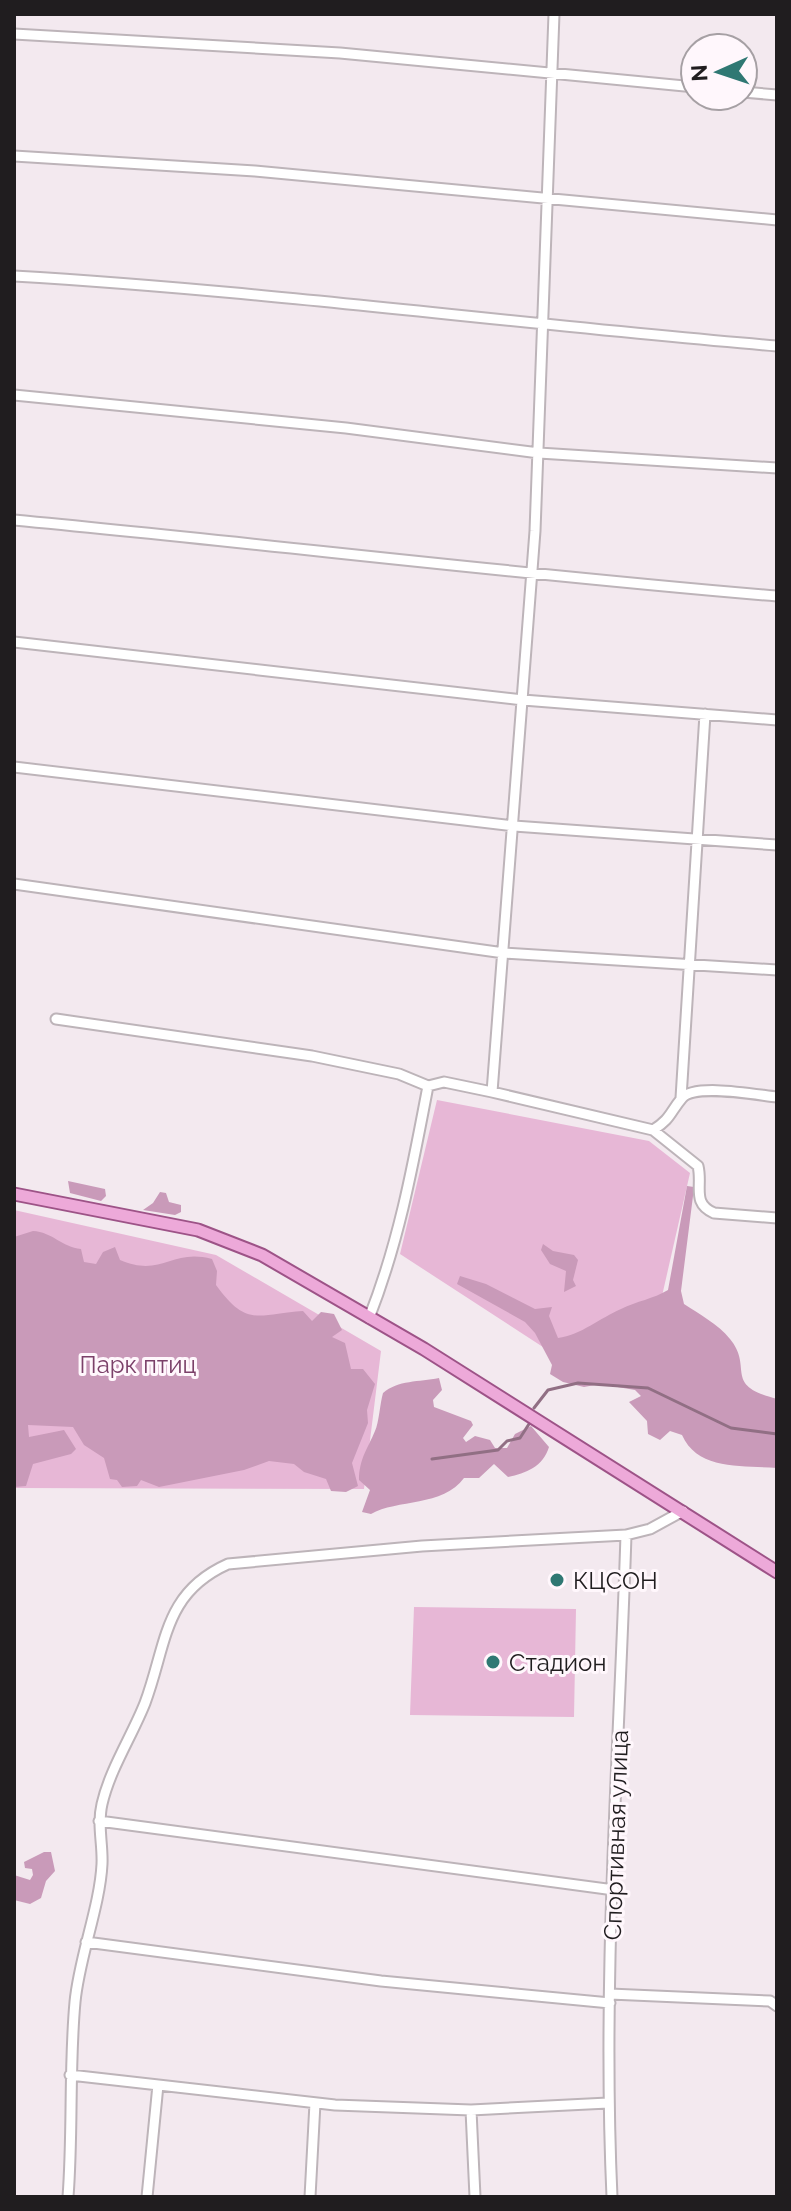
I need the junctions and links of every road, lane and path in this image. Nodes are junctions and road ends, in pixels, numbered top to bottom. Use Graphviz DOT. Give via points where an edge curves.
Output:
graph roads {
  1 [pos="554,14"];
  2 [pos="14,34"];
  3 [pos="553,75"];
  4 [pos="679,86"];
  5 [pos="14,156"];
  6 [pos="549,198"];
  7 [pos="777,220"];
  8 [pos="14,276"];
  9 [pos="544,326"];
  10 [pos="777,346"];
  11 [pos="14,395"];
  12 [pos="539,453"];
  13 [pos="777,468"];
  14 [pos="14,520"];
  15 [pos="532,575"];
  16 [pos="777,596"];
  17 [pos="14,642"];
  18 [pos="523,700"];
  19 [pos="705,714"];
  20 [pos="777,720"];
  21 [pos="14,767"];
  22 [pos="514,826"];
  23 [pos="698,840"];
  24 [pos="777,845"];
  25 [pos="14,884"];
  26 [pos="504,953"];
  27 [pos="692,964"];
  28 [pos="777,970"];
  29 [pos="56,1019"];
  30 [pos="428,1086"];
  31 [pos="492,1092"];
  32 [pos="777,1097"];
  33 [pos="681,1098"];
  34 [pos="653,1130"];
  35 [pos="14,1194"];
  36 [pos="777,1218"];
  37 [pos="369,1318"];
  38 [pos="683,1511"];
  39 [pos="626,1535"];
  40 [pos="777,1572"];
  41 [pos="99,1821"];
  42 [pos="614,1890"];
  43 [pos="86,1942"];
  44 [pos="610,1998"];
  45 [pos="777,2006"];
  46 [pos="70,2075"];
  47 [pos="158,2085"];
  48 [pos="315,2103"];
  49 [pos="608,2103"];
  50 [pos="471,2110"];
  51 [pos="68,2197"];
  52 [pos="147,2197"];
  53 [pos="310,2197"];
  54 [pos="475,2197"];
  55 [pos="612,2197"];
  1 -- 3 [label="street"];
  2 -- 3 [label="street" via="340,53"];
  3 -- 4 [label="street"];
  3 -- 6 [label="street"];
  5 -- 6 [label="street"];
  6 -- 7 [label="street"];
  6 -- 9 [label="street"];
  8 -- 9 [label="street"];
  9 -- 10 [label="street"];
  9 -- 12 [label="street"];
  11 -- 12 [label="street"];
  12 -- 13 [label="street"];
  12 -- 15 [label="street"];
  14 -- 15 [label="street"];
  15 -- 16 [label="street"];
  15 -- 18 [label="street"];
  17 -- 18 [label="street"];
  18 -- 19 [label="street"];
  18 -- 22 [label="street"];
  19 -- 20 [label="street"];
  19 -- 23 [label="street"];
  21 -- 22 [label="street"];
  22 -- 23 [label="street"];
  22 -- 26 [label="street"];
  23 -- 24 [label="street"];
  23 -- 27 [label="street"];
  25 -- 26 [label="street"];
  26 -- 27 [label="street"];
  26 -- 31 [label="street"];
  27 -- 28 [label="street"];
  27 -- 33 [label="street"];
  29 -- 30 [label="street" via="312,1056 399,1074"];
  30 -- 31 [label="street" via="444,1082"];
  30 -- 37 [label="street" via="406,1207"];
  31 -- 34 [label="street"];
  32 -- 33 [label="street" via="703,1090"];
  33 -- 34 [label="street" via="670,1119"];
  34 -- 36 [label="street" via="698,1166 704,1209"];
  35 -- 37 [label="main road" via="225,1239"];
  37 -- 38 [label="main road"];
  38 -- 39 [label="street"];
  38 -- 40 [label="main road"];
  39 -- 41 [label="street" via="228,1564 203,1575 184,1593 164,1636 145,1702 102,1800"];
  39 -- 42 [label="street, Спортивная улица"];
  41 -- 42 [label="street"];
  41 -- 43 [label="street" via="102,1865"];
  42 -- 44 [label="street, Спортивная улица"];
  43 -- 44 [label="street" via="381,1981"];
  43 -- 46 [label="street" via="75,1999"];
  44 -- 45 [label="street" via="770,2001"];
  44 -- 49 [label="street, Спортивная улица"];
  46 -- 47 [label="street"];
  46 -- 51 [label="street"];
  47 -- 48 [label="street"];
  47 -- 52 [label="street"];
  48 -- 50 [label="street"];
  48 -- 53 [label="street"];
  49 -- 50 [label="street"];
  49 -- 55 [label="street, Спортивная улица"];
  50 -- 54 [label="street"];
}
